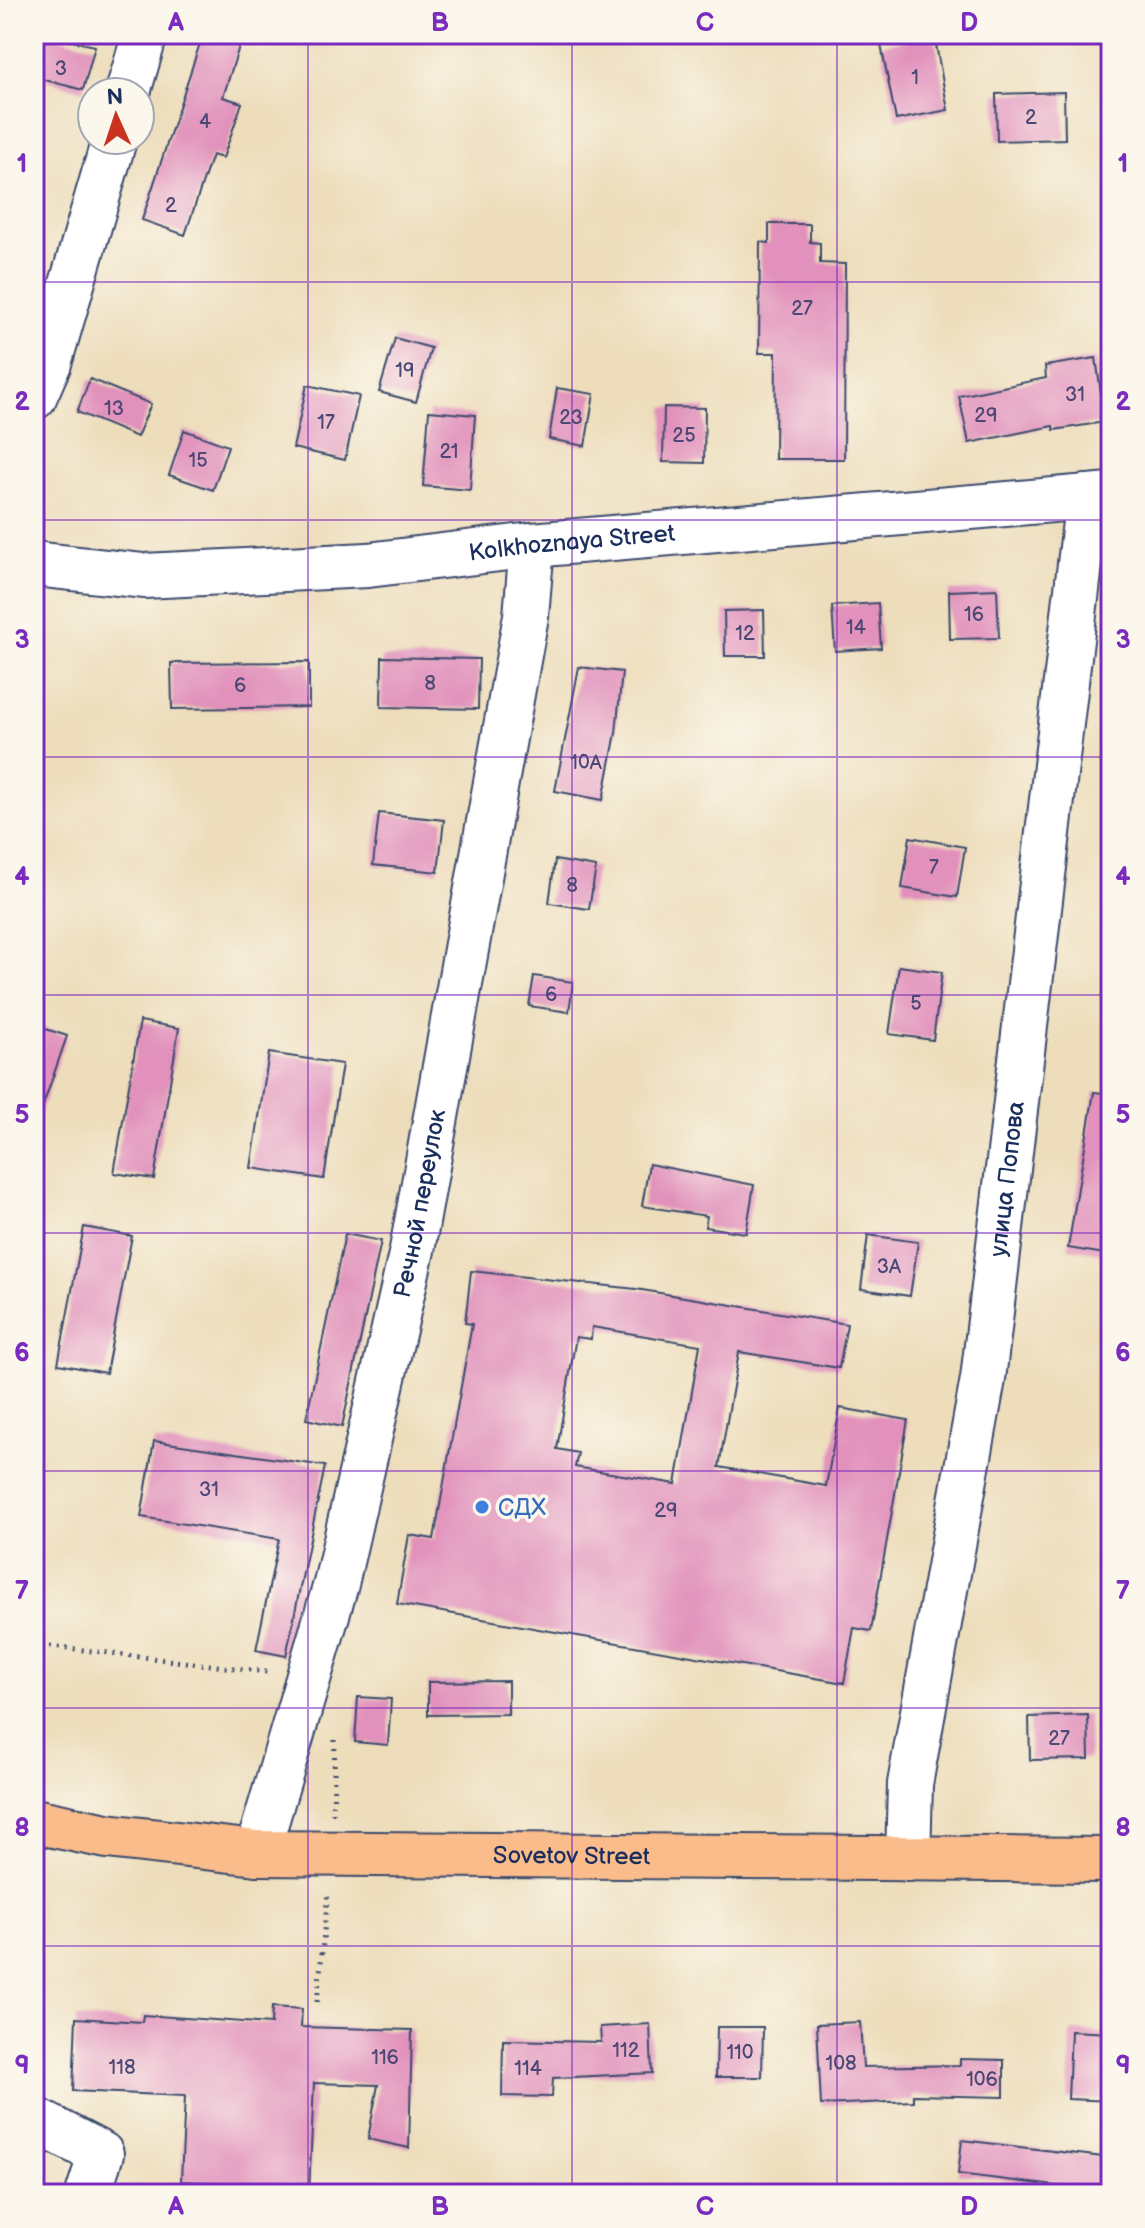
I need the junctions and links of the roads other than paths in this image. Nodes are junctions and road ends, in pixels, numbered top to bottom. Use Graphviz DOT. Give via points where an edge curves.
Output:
graph roads {
  1 [pos="145,34"];
  2 [pos="133,76"];
  3 [pos="109,156"];
  4 [pos="34,397"];
  5 [pos="1100,496"];
  6 [pos="532,545"];
  7 [pos="34,564"];
  8 [pos="34,1821"];
  9 [pos="257,1853"];
  10 [pos="908,1859"];
  11 [pos="1111,1860"];
  12 [pos="34,2119"];
  13 [pos="88,2194"];
  1 -- 2 [label="street"];
  3 -- 4 [label="street" via="49,363"];
  5 -- 6 [label="street, Kolkhoznaya Street"];
  5 -- 10 [label="street, улица Попова" via="983,1379 910,1784"];
  6 -- 7 [label="street, Kolkhoznaya Street" via="368,565 144,576"];
  6 -- 9 [label="street, Речной переулок" via="523,631 412,1250 311,1677"];
  8 -- 9 [label="main road, Sovetov Street" via="107,1836"];
  9 -- 10 [label="main road, Sovetov Street"];
  10 -- 11 [label="main road, Sovetov Street"];
  12 -- 13 [label="street" via="101,2154"];
}
